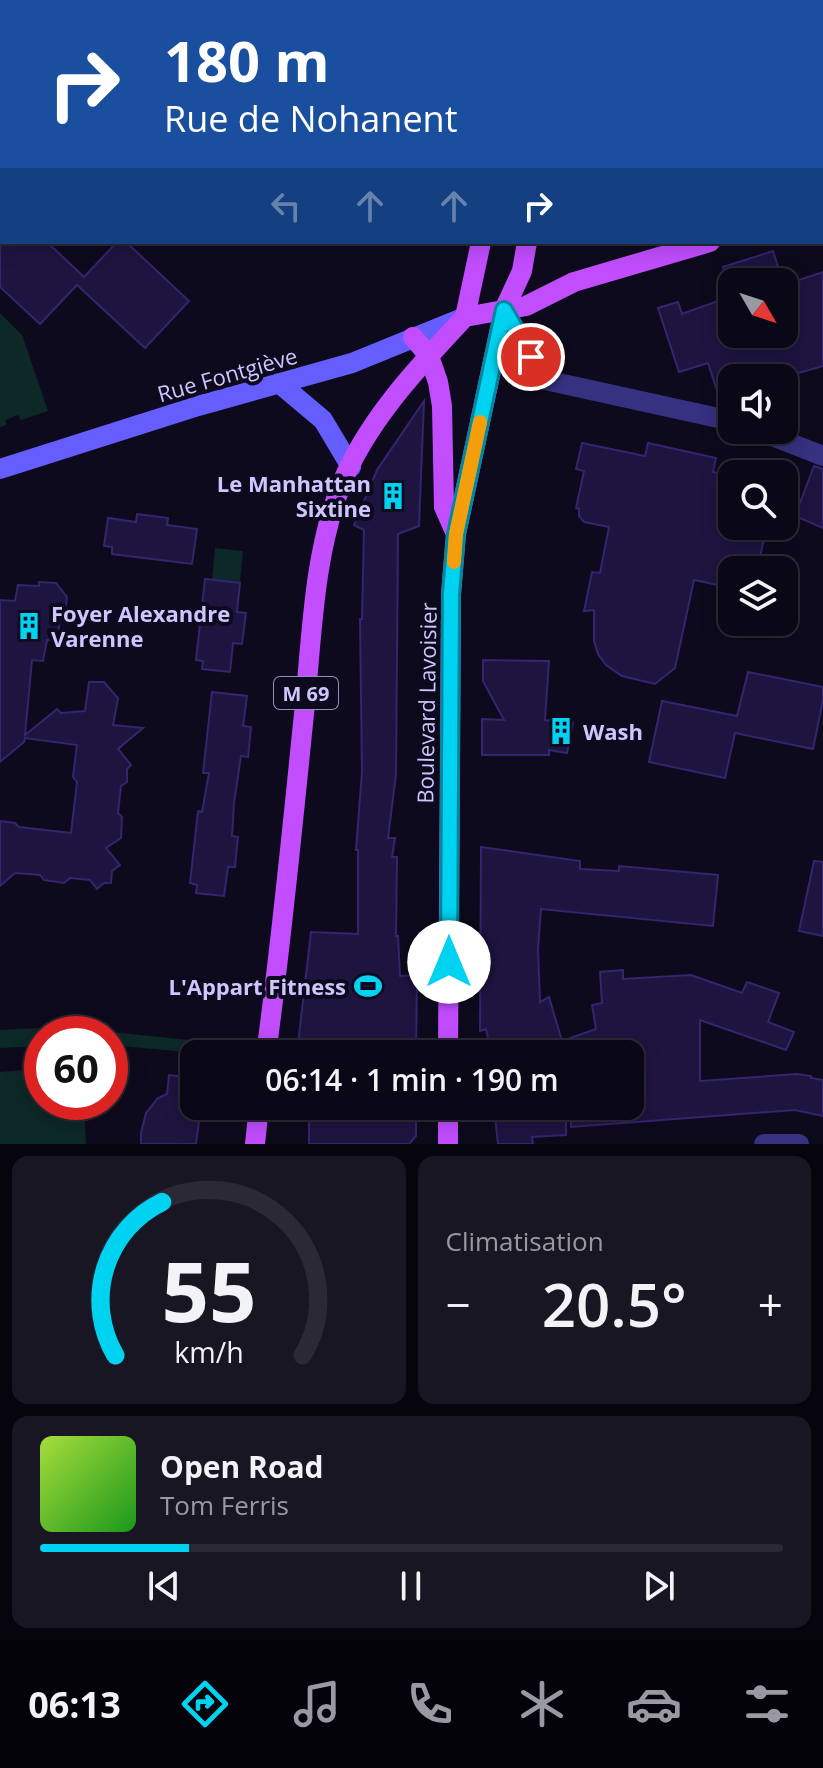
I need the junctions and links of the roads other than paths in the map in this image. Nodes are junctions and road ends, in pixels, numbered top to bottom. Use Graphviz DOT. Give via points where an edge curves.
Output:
graph roads {
  1 [pos="481,244"];
  2 [pos="527,244"];
  3 [pos="703,244"];
  4 [pos="504,310"];
  5 [pos="465,317"];
  6 [pos="413,337"];
  7 [pos="429,356"];
  8 [pos="279,383"];
  9 [pos="718,418"];
  10 [pos="793,444"];
  11 [pos="823,456"];
  12 [pos="351,467"];
  13 [pos="0,469"];
  14 [pos="456,534"];
  15 [pos="268,1040"];
  16 [pos="448,1040"];
  17 [pos="258,1120"];
  18 [pos="448,1120"];
  19 [pos="255,1144"];
  20 [pos="448,1144"];
  21 [pos="764,1144"];
  22 [pos="799,1144"];
  1 -- 5 [label="main road"];
  2 -- 4 [label="main road, Boulevard Lavoisier" via="522,271"];
  3 -- 4 [label="main road" via="574,282 526,306"];
  4 -- 5 [label="main road"];
  4 -- 9 [label="street" via="545,380"];
  4 -- 14 [label="main road, Boulevard Lavoisier"];
  5 -- 6 [label="main road, Rue Fontgiève"];
  5 -- 7 [label="main road, M 69"];
  6 -- 7 [label="main road"];
  6 -- 8 [label="main road, Rue Fontgiève" via="352,363"];
  7 -- 12 [label="main road, M 69"];
  7 -- 14 [label="main road" via="442,406 444,507"];
  8 -- 12 [label="main road" via="323,420"];
  8 -- 13 [label="main road, Rue Fontgiève"];
  10 -- 11 [label="street"];
  12 -- 15 [label="main road, M 69" via="327,532 319,577"];
  14 -- 16 [label="main road, Boulevard Lavoisier" via="451,594"];
  17 -- 19 [label="main road"];
  18 -- 20 [label="main road"];
  21 -- 22 [label="street"];
}
